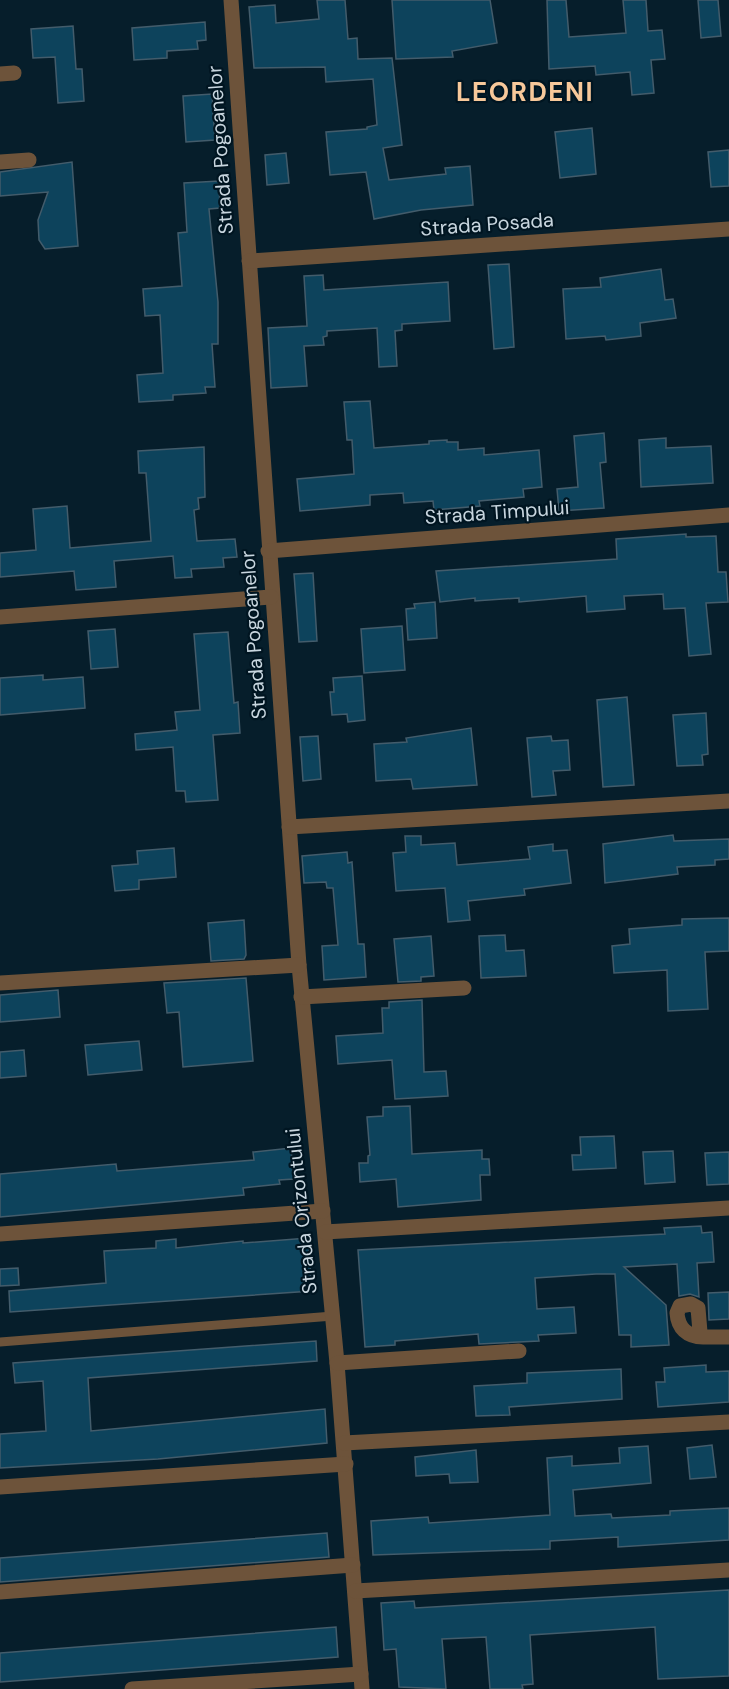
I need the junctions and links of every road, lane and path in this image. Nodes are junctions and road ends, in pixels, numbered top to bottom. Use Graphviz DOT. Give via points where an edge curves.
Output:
graph roads {
  1 [pos="231,0"];
  2 [pos="29,160"];
  3 [pos="0,162"];
  4 [pos="729,229"];
  5 [pos="249,261"];
  6 [pos="729,515"];
  7 [pos="268,550"];
  8 [pos="271,597"];
  9 [pos="0,617"];
  10 [pos="729,801"];
  11 [pos="289,827"];
  12 [pos="299,965"];
  13 [pos="0,983"];
  14 [pos="464,988"];
  15 [pos="302,997"];
  16 [pos="729,1208"];
  17 [pos="322,1211"];
  18 [pos="325,1232"];
  19 [pos="0,1234"];
  20 [pos="333,1316"];
  21 [pos="729,1336"];
  22 [pos="703,1337"];
  23 [pos="0,1342"];
  24 [pos="519,1351"];
  25 [pos="337,1363"];
  26 [pos="729,1422"];
  27 [pos="344,1443"];
  28 [pos="346,1464"];
  29 [pos="0,1487"];
  30 [pos="353,1565"];
  31 [pos="729,1570"];
  32 [pos="355,1591"];
  33 [pos="0,1592"];
  34 [pos="362,1682"];
  35 [pos="132,1689"];
  1 -- 5 [label="street, Strada Pogoanelor"];
  2 -- 3 [label="street"];
  4 -- 5 [label="street, Strada Posada"];
  5 -- 7 [label="street, Strada Pogoanelor"];
  6 -- 7 [label="street, Strada Timpului"];
  7 -- 8 [label="street, Strada Pogoanelor"];
  8 -- 9 [label="street"];
  8 -- 11 [label="street, Strada Pogoanelor"];
  10 -- 11 [label="street"];
  11 -- 12 [label="street, Strada Orizontului"];
  12 -- 13 [label="street"];
  12 -- 15 [label="street, Strada Orizontului"];
  14 -- 15 [label="street"];
  15 -- 17 [label="street, Strada Orizontului"];
  16 -- 18 [label="street"];
  17 -- 18 [label="street, Strada Orizontului"];
  17 -- 19 [label="street"];
  18 -- 20 [label="street, Strada Orizontului"];
  20 -- 23 [label="lane"];
  20 -- 25 [label="street, Strada Orizontului"];
  21 -- 22 [label="street"];
  24 -- 25 [label="street"];
  25 -- 27 [label="street, Strada Orizontului"];
  26 -- 27 [label="street"];
  27 -- 28 [label="street, Strada Orizontului"];
  28 -- 29 [label="street"];
  28 -- 30 [label="street, Strada Orizontului"];
  30 -- 32 [label="street, Strada Orizontului"];
  30 -- 33 [label="street"];
  31 -- 32 [label="street"];
  32 -- 34 [label="street, Strada Orizontului"];
  34 -- 35 [label="street"];
}
